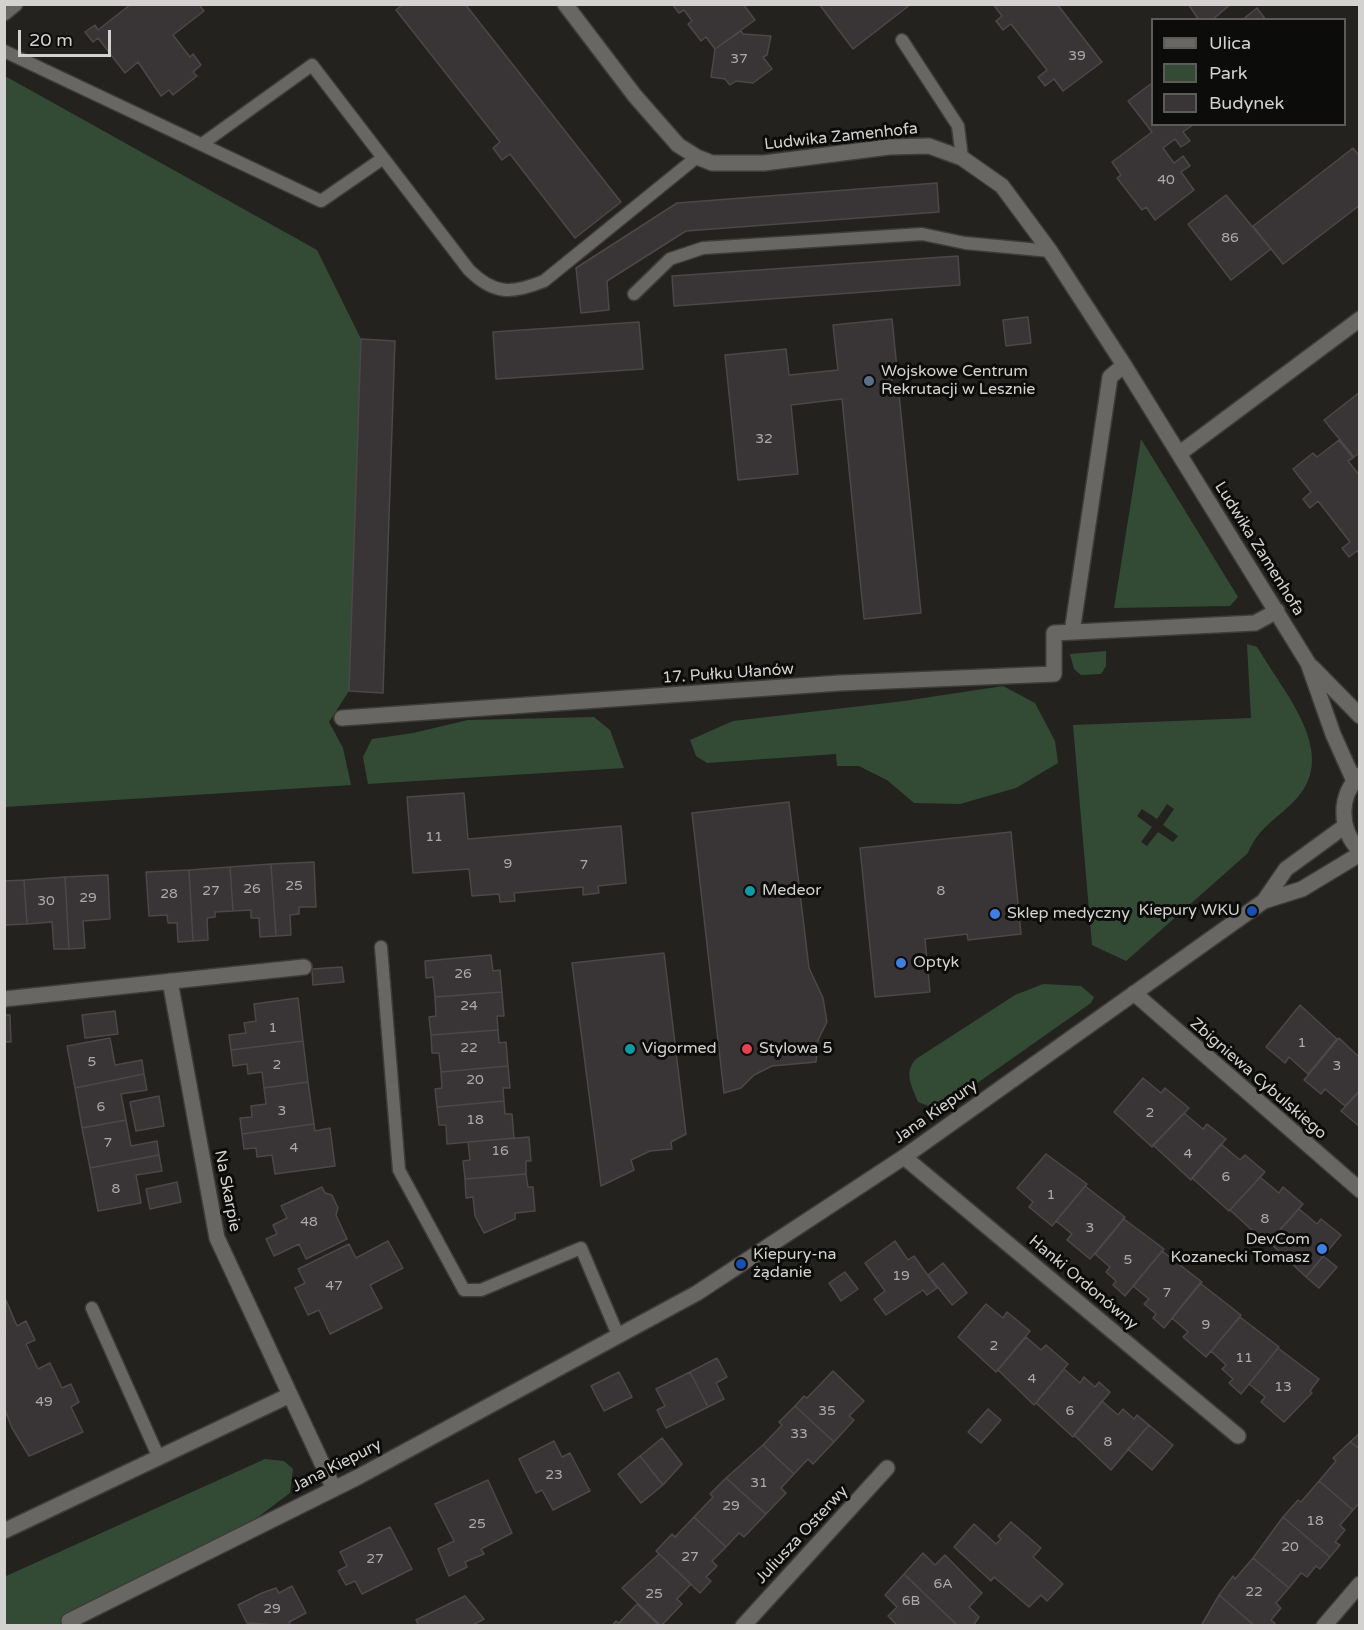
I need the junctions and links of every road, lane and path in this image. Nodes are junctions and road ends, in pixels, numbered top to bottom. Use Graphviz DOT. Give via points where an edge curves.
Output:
graph roads {
  1 [pos="15,4"];
  2 [pos="565,4"];
  3 [pos="4,13"];
  4 [pos="902,40"];
  5 [pos="4,51"];
  6 [pos="202,144"];
  7 [pos="697,157"];
  8 [pos="962,158"];
  9 [pos="382,159"];
  10 [pos="1050,252"];
  11 [pos="634,294"];
  12 [pos="1359,319"];
  13 [pos="1124,365"];
  14 [pos="1180,453"];
  15 [pos="1277,611"];
  16 [pos="1072,632"];
  17 [pos="1308,663"];
  18 [pos="1359,716"];
  19 [pos="342,718"];
  20 [pos="1357,778"];
  21 [pos="1345,826"];
  22 [pos="1359,853"];
  23 [pos="1264,902"];
  24 [pos="381,947"];
  25 [pos="304,967"];
  26 [pos="170,981"];
  27 [pos="1134,993"];
  28 [pos="4,999"];
  29 [pos="904,1157"];
  30 [pos="1359,1190"];
  31 [pos="92,1308"];
  32 [pos="618,1335"];
  33 [pos="290,1395"];
  34 [pos="1238,1436"];
  35 [pos="159,1458"];
  36 [pos="888,1468"];
  37 [pos="334,1489"];
  38 [pos="4,1531"];
  39 [pos="1359,1584"];
  40 [pos="71,1623"];
  41 [pos="743,1626"];
  42 [pos="1324,1626"];
  1 -- 3 [label="street"];
  2 -- 7 [label="street, Ludwika Zamenhofa" via="634,96 678,145"];
  4 -- 8 [label="lane" via="958,126"];
  5 -- 6 [label="lane"];
  6 -- 9 [label="lane" via="321,201"];
  6 -- 9 [label="lane" via="312,65"];
  7 -- 8 [label="street, Ludwika Zamenhofa" via="712,163 764,163 889,147 929,146"];
  7 -- 9 [label="lane" via="544,281 524,289 503,291 482,283 469,270"];
  8 -- 10 [label="street, Ludwika Zamenhofa" via="1002,186"];
  10 -- 11 [label="lane" via="922,234 703,248 670,259"];
  10 -- 13 [label="street, Ludwika Zamenhofa"];
  12 -- 14 [label="street"];
  13 -- 14 [label="street, Ludwika Zamenhofa"];
  13 -- 16 [label="street" via="1110,377"];
  14 -- 15 [label="street, Ludwika Zamenhofa"];
  15 -- 16 [label="street" via="1255,623"];
  15 -- 17 [label="street, Ludwika Zamenhofa"];
  16 -- 19 [label="street, 17. Pułku Ułanów" via="1054,633 1054,674 840,683"];
  17 -- 18 [label="street, Ludwika Zamenhofa"];
  17 -- 20 [label="street, Ludwika Zamenhofa" via="1333,734"];
  20 -- 21 [label="street" via="1344,802"];
  21 -- 22 [label="street"];
  21 -- 23 [label="street, Jana Kiepury" via="1287,869"];
  22 -- 23 [label="street, Jana Kiepury" via="1302,889"];
  23 -- 27 [label="street, Jana Kiepury"];
  24 -- 32 [label="lane" via="399,1170 464,1290 481,1290 581,1248"];
  25 -- 26 [label="street"];
  26 -- 28 [label="street"];
  26 -- 33 [label="street, Na Skarpie" via="217,1238"];
  27 -- 29 [label="street, Jana Kiepury"];
  27 -- 30 [label="street, Zbigniewa Cybulskiego"];
  29 -- 32 [label="street, Jana Kiepury" via="697,1293"];
  29 -- 34 [label="street, Hanki Ordonówny"];
  31 -- 35 [label="lane"];
  32 -- 37 [label="street, Jana Kiepury"];
  33 -- 35 [label="street"];
  33 -- 37 [label="street, Na Skarpie"];
  35 -- 38 [label="street"];
  36 -- 41 [label="street, Juliusza Osterwy"];
  37 -- 40 [label="street, Jana Kiepury"];
  39 -- 42 [label="street"];
}
